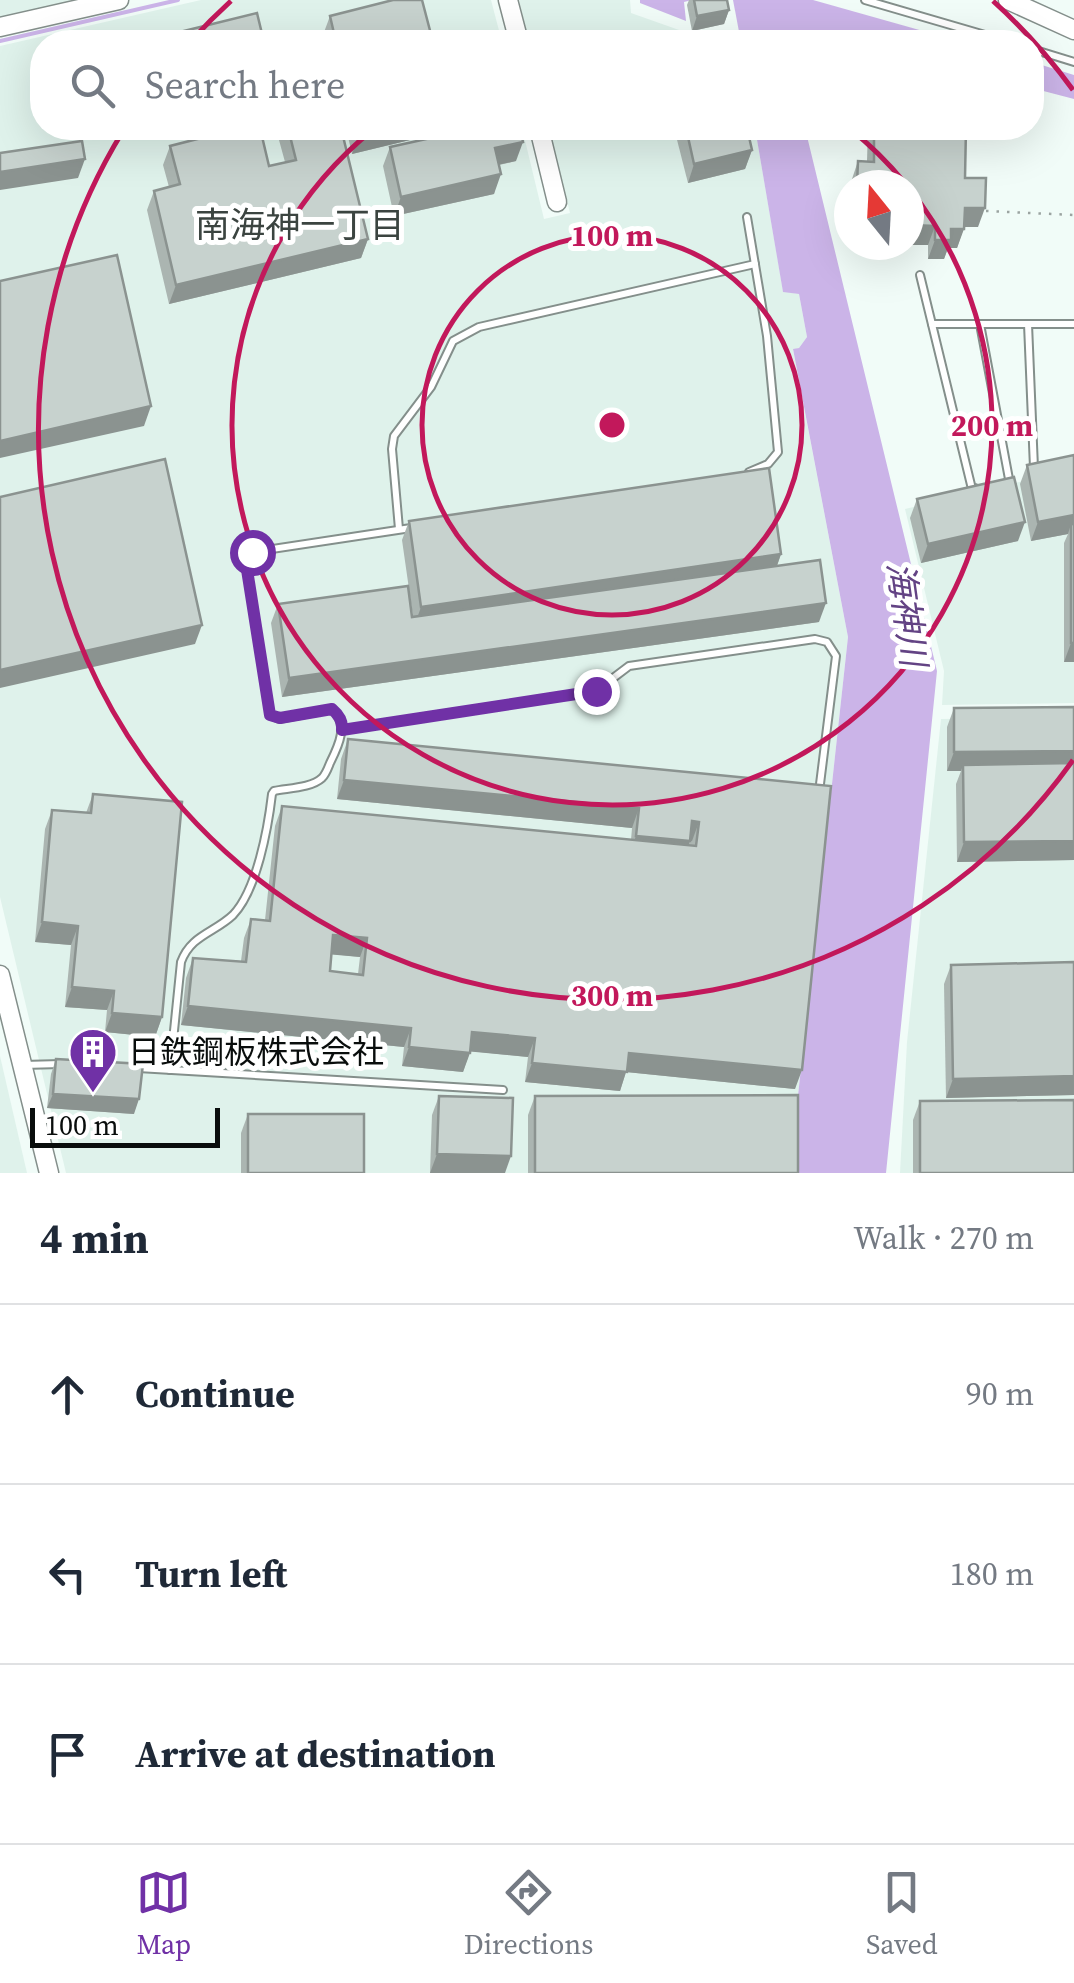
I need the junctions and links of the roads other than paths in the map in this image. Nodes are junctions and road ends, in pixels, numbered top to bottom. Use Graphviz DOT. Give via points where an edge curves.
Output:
graph roads {
  1 [pos="119,0"];
  2 [pos="508,0"];
  3 [pos="864,0"];
  4 [pos="1008,0"];
  5 [pos="0,27"];
  6 [pos="515,30"];
  7 [pos="968,30"];
  8 [pos="1074,30"];
  9 [pos="1044,53"];
  10 [pos="1074,62"];
  11 [pos="542,140"];
  12 [pos="558,202"];
  13 [pos="747,216"];
  14 [pos="755,264"];
  15 [pos="920,275"];
  16 [pos="932,324"];
  17 [pos="980,324"];
  18 [pos="1028,324"];
  19 [pos="1074,324"];
  20 [pos="1048,469"];
  21 [pos="1034,472"];
  22 [pos="742,475"];
  23 [pos="990,484"];
  24 [pos="418,526"];
  25 [pos="398,530"];
  26 [pos="342,730"];
  27 [pos="818,794"];
  28 [pos="0,975"];
  29 [pos="4,1009"];
  30 [pos="72,1064"];
  31 [pos="22,1066"];
  32 [pos="131,1068"];
  33 [pos="170,1070"];
  34 [pos="503,1090"];
  35 [pos="49,1173"];
  1 -- 5 [label="street"];
  2 -- 6 [label="street"];
  3 -- 7 [label="lane"];
  4 -- 8 [label="street"];
  9 -- 10 [label="lane"];
  11 -- 12 [label="street"];
  13 -- 14 [label="lane"];
  14 -- 22 [label="lane" via="778,452"];
  14 -- 25 [label="lane" via="478,328 453,341 431,387 394,436"];
  15 -- 16 [label="lane"];
  16 -- 17 [label="lane"];
  16 -- 23 [label="lane" via="972,488"];
  17 -- 18 [label="lane"];
  17 -- 21 [label="lane" via="1009,479"];
  18 -- 19 [label="lane"];
  18 -- 21 [label="lane"];
  20 -- 21 [label="lane"];
  24 -- 25 [label="lane"];
  25 -- 26 [label="lane" via="245,557 270,715 332,709"];
  26 -- 27 [label="lane" via="596,691 629,666 815,639 836,656"];
  26 -- 33 [label="lane" via="323,778 274,791 268,831 237,911 186,949"];
  28 -- 29 [label="street"];
  29 -- 31 [label="street"];
  30 -- 31 [label="lane"];
  31 -- 35 [label="street"];
  32 -- 33 [label="lane"];
  33 -- 34 [label="lane"];
}
